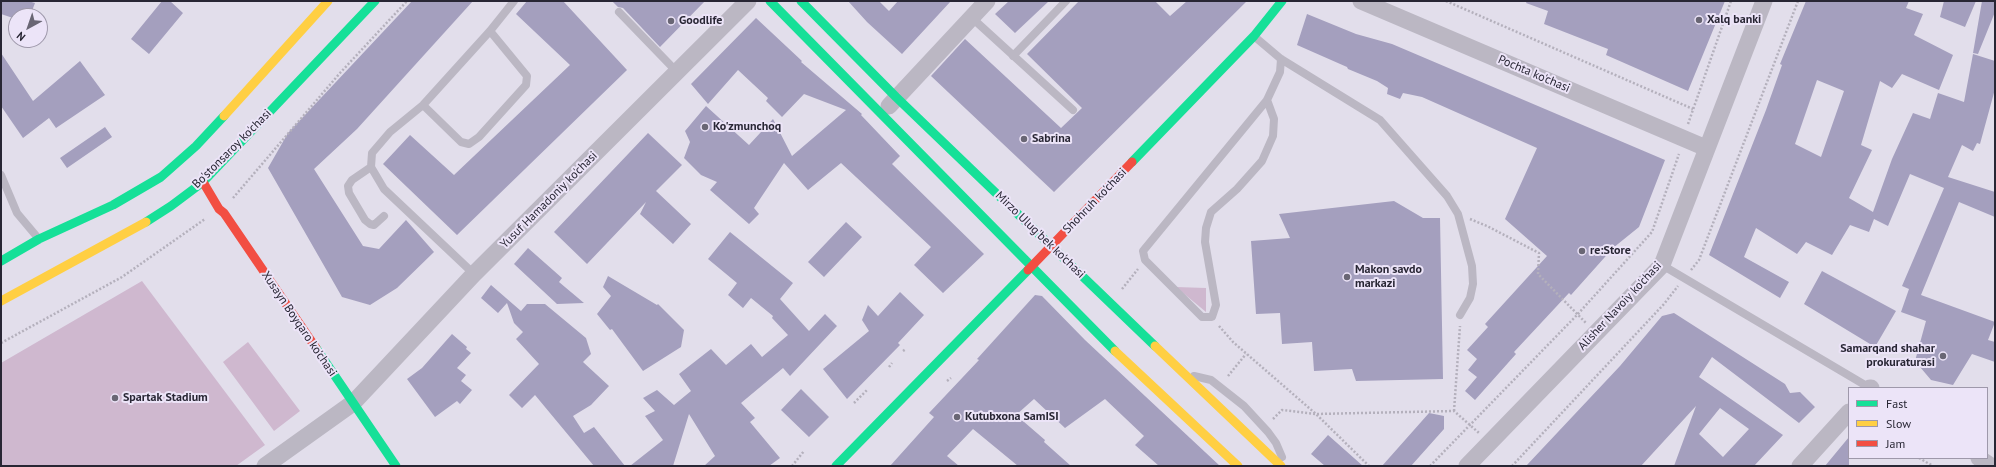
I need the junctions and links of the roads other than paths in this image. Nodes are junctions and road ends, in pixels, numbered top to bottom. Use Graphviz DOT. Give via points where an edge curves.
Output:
graph roads {
  1 [pos="328,1"];
  2 [pos="375,1"];
  3 [pos="514,1"];
  4 [pos="748,1"];
  5 [pos="770,1"];
  6 [pos="801,1"];
  7 [pos="987,1"];
  8 [pos="1066,1"];
  9 [pos="1282,1"];
  10 [pos="1361,1"];
  11 [pos="1764,1"];
  12 [pos="619,12"];
  13 [pos="971,17"];
  14 [pos="490,31"];
  15 [pos="1254,36"];
  16 [pos="1013,56"];
  17 [pos="1281,59"];
  18 [pos="677,72"];
  19 [pos="896,97"];
  20 [pos="1267,100"];
  21 [pos="423,105"];
  22 [pos="1073,110"];
  23 [pos="882,114"];
  24 [pos="1706,148"];
  25 [pos="371,167"];
  26 [pos="1,175"];
  27 [pos="203,182"];
  28 [pos="384,216"];
  29 [pos="39,239"];
  30 [pos="1051,247"];
  31 [pos="1,261"];
  32 [pos="1662,265"];
  33 [pos="1031,267"];
  34 [pos="474,274"];
  35 [pos="1,301"];
  36 [pos="1460,315"];
  37 [pos="1188,376"];
  38 [pos="1868,387"];
  39 [pos="353,403"];
  40 [pos="1848,413"];
  41 [pos="1980,459"];
  42 [pos="265,466"];
  43 [pos="396,466"];
  44 [pos="836,466"];
  45 [pos="1238,466"];
  46 [pos="1282,466"];
  47 [pos="1467,466"];
  48 [pos="1800,466"];
  49 [pos="1991,466"];
  1 -- 29 [label="main road" via="196,146 161,177 113,205"];
  2 -- 27 [label="main road, Bo'stonsaroy ko'chasi"];
  3 -- 14 [label="lane"];
  4 -- 18 [label="street, Yusuf Hamadoniy ko'chasi"];
  5 -- 23 [label="main road"];
  6 -- 19 [label="main road, Mirzo Ulug'bek ko'chasi"];
  7 -- 13 [label="street"];
  8 -- 16 [label="lane"];
  9 -- 15 [label="main road, Shohruh ko'chasi"];
  10 -- 24 [label="street, Pochta ko'chasi"];
  11 -- 24 [label="street, Alisher Navoiy ko'chasi"];
  12 -- 18 [label="lane"];
  13 -- 16 [label="lane"];
  13 -- 19 [label="street"];
  14 -- 21 [label="lane"];
  14 -- 21 [label="lane" via="527,76 526,85 521,91 470,144 461,142"];
  15 -- 17 [label="lane"];
  15 -- 30 [label="main road, Shohruh ko'chasi"];
  16 -- 22 [label="lane"];
  17 -- 20 [label="lane" via="1280,72"];
  17 -- 36 [label="lane" via="1380,120 1447,196 1458,214 1472,266 1473,284 1470,298"];
  18 -- 34 [label="street, Yusuf Hamadoniy ko'chasi"];
  19 -- 23 [label="street"];
  19 -- 30 [label="main road, Mirzo Ulug'bek ko'chasi"];
  20 -- 20 [label="lane" via="1274,119 1273,136 1262,161 1237,189 1211,212 1206,228 1204,242 1216,305 1212,317 1202,317 1145,260 1142,251"];
  21 -- 25 [label="lane" via="390,132 372,153"];
  23 -- 33 [label="main road"];
  24 -- 32 [label="street, Alisher Navoiy ko'chasi"];
  25 -- 28 [label="lane" via="352,180 348,186 349,193 370,224 374,225"];
  25 -- 34 [label="lane" via="384,188"];
  26 -- 29 [label="lane" via="17,213"];
  27 -- 35 [label="main road, Bo'stonsaroy ko'chasi" via="129,232"];
  27 -- 39 [label="main road, Xusayn Boyqaro ko'chasi"];
  29 -- 31 [label="main road"];
  30 -- 33 [label="main road, Shohruh ko'chasi"];
  30 -- 37 [label="main road, Mirzo Ulug'bek ko'chasi"];
  32 -- 38 [label="lane"];
  32 -- 47 [label="street, Alisher Navoiy ko'chasi"];
  33 -- 44 [label="main road, Shohruh ko'chasi"];
  33 -- 45 [label="main road" via="1094,331"];
  34 -- 39 [label="street, Yusuf Hamadoniy ko'chasi"];
  37 -- 46 [label="main road, Mirzo Ulug'bek ko'chasi"];
  37 -- 46 [label="lane" via="1198,375 1211,380 1244,406 1276,443 1282,458"];
  39 -- 42 [label="street, Yusuf Hamadoniy ko'chasi"];
  39 -- 43 [label="main road, Xusayn Boyqaro ko'chasi"];
  40 -- 48 [label="street"];
  41 -- 49 [label="street"];
}
